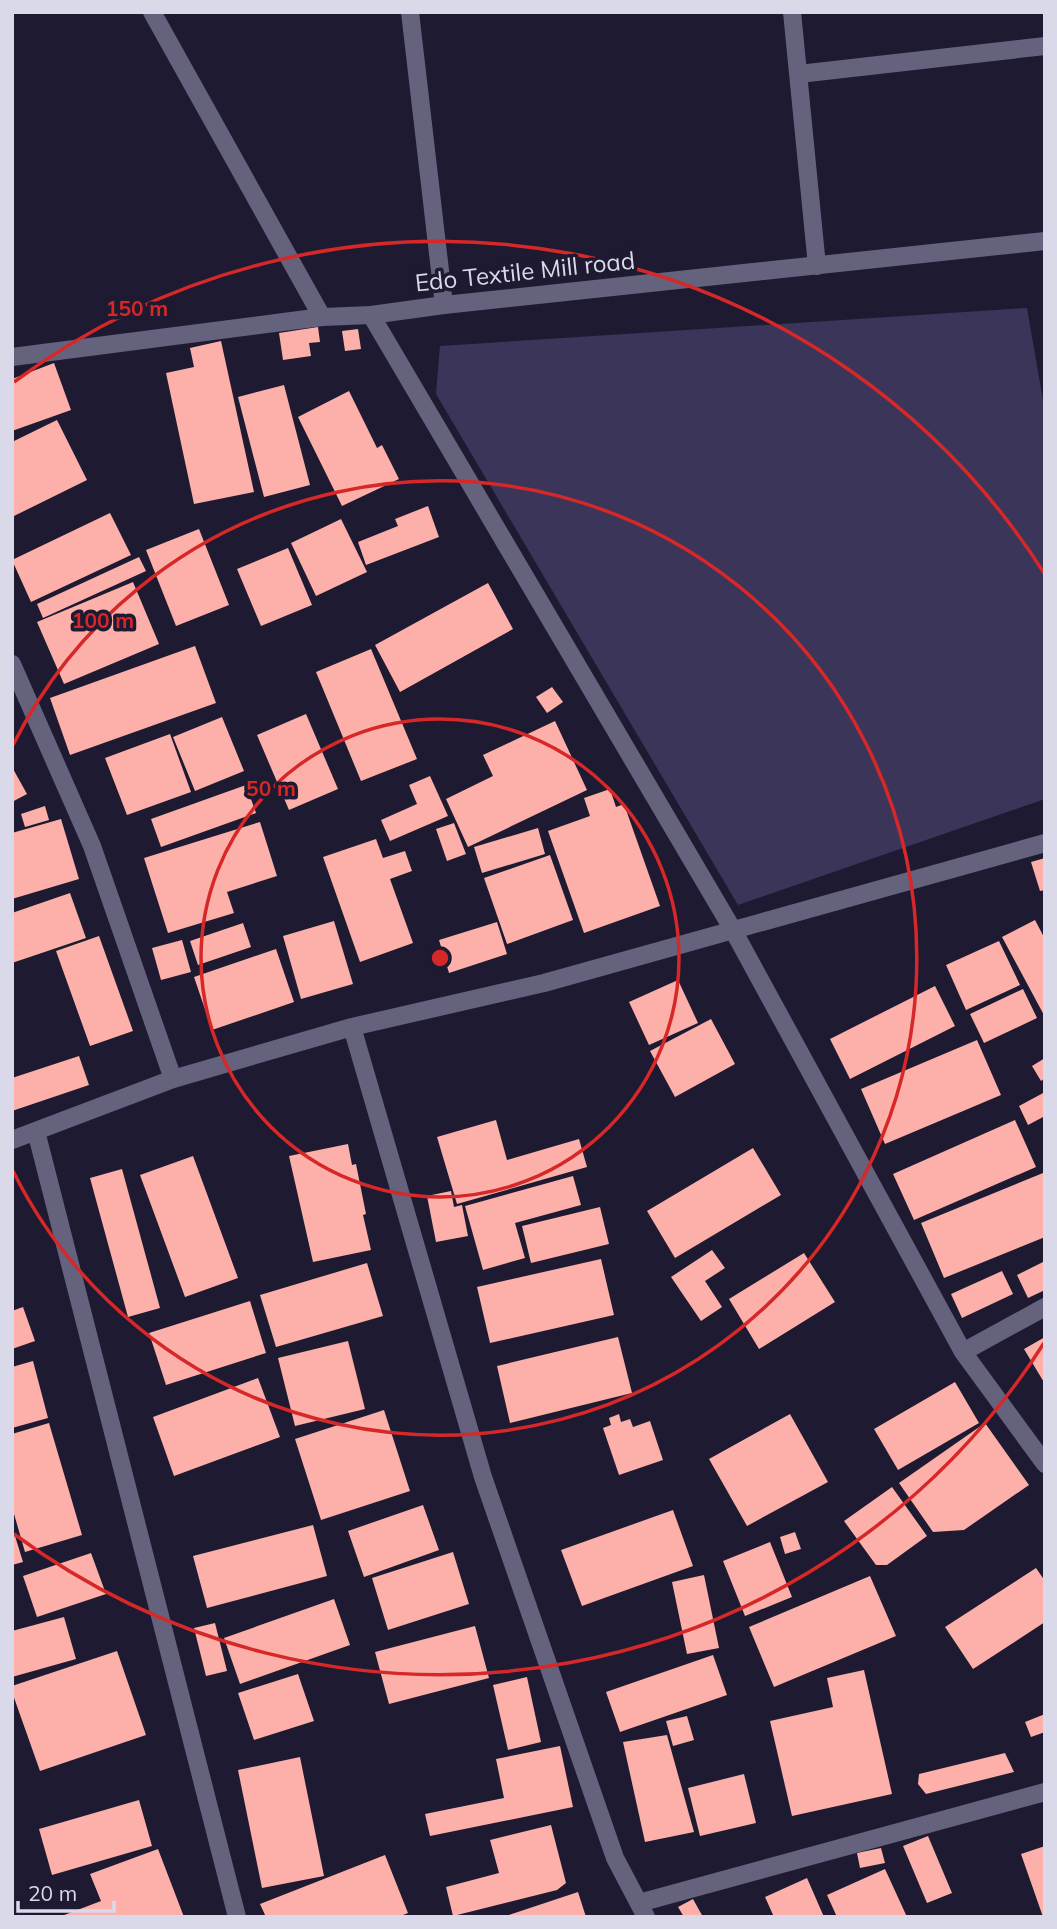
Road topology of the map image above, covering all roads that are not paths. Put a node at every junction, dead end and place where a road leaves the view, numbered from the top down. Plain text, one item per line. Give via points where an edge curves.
1 (152, 12) edge
2 (410, 12) edge
3 (792, 12) edge
4 (1045, 46) edge
5 (799, 74) junction
6 (1045, 241) edge
7 (817, 266) junction
8 (444, 304) junction
9 (371, 315) junction
10 (322, 317) junction
11 (12, 357) edge
12 (12, 664) edge
13 (1045, 843) edge
14 (733, 930) junction
15 (352, 1027) junction
16 (173, 1079) junction
17 (36, 1131) junction
18 (12, 1140) edge
19 (1045, 1307) edge
20 (963, 1352) junction
21 (1045, 1464) edge
22 (1045, 1792) edge
23 (643, 1910) edge
24 (237, 1917) edge

1 - 10 street
2 - 8 street
3 - 5 street
4 - 5 street
5 - 7 street
6 - 7 street, Edo Textile Mill road
7 - 8 street, Edo Textile Mill road
8 - 9 street, Edo Textile Mill road
9 - 10 street, Edo Textile Mill road
9 - 14 street
10 - 11 street, Edo Textile Mill road
12 - 16 street via 92,846
13 - 14 street
14 - 15 street via 544,983
14 - 20 street
15 - 16 street
15 - 23 street via 483,1477 615,1858
16 - 17 street
17 - 18 street
17 - 24 street
19 - 20 street
20 - 21 street
22 - 23 street

